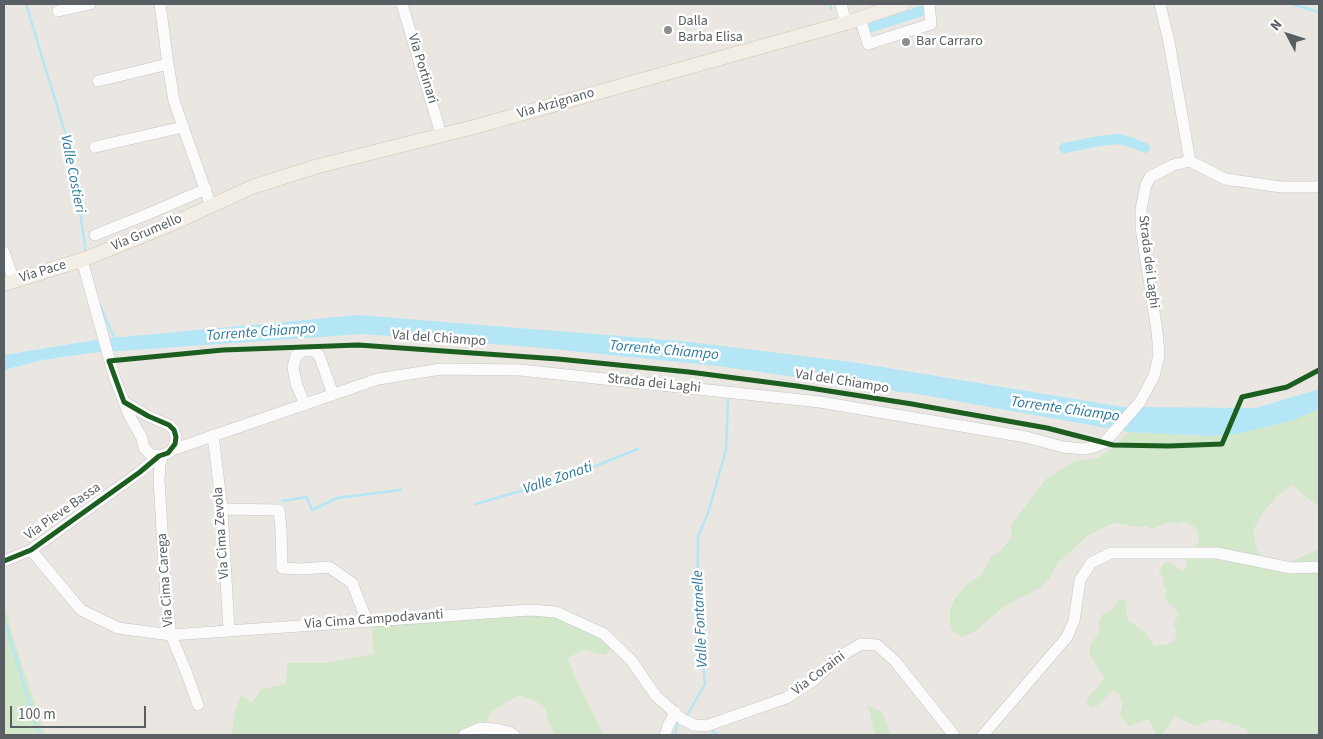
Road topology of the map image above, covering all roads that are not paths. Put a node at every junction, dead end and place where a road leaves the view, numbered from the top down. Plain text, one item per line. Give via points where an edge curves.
1 (90, 4) edge
2 (160, 4) edge
3 (402, 4) edge
4 (841, 4) edge
5 (903, 4) edge
6 (929, 4) edge
7 (1160, 4) edge
8 (58, 11) dead end
9 (860, 18) junction
10 (846, 23) junction
11 (168, 64) junction
12 (98, 81) dead end
13 (184, 128) junction
14 (441, 134) junction
15 (95, 147) dead end
16 (1190, 161) junction
17 (1319, 187) edge
18 (206, 189) junction
19 (211, 206) junction
20 (95, 235) dead end
21 (4, 252) edge
22 (82, 260) junction
23 (9, 282) edge
24 (332, 394) junction
25 (124, 402) junction
26 (304, 405) junction
27 (166, 424) junction
28 (214, 435) junction
29 (142, 438) junction
30 (198, 441) junction
31 (146, 450) junction
32 (165, 454) junction
33 (146, 468) junction
34 (132, 477) junction
35 (160, 480) junction
36 (222, 510) junction
37 (31, 550) junction
38 (4, 561) edge
39 (1319, 567) edge
40 (367, 621) junction
41 (228, 631) junction
42 (171, 635) junction
43 (198, 705) dead end
44 (675, 712) junction
45 (708, 731) edge
46 (464, 735) edge
47 (514, 735) edge
48 (665, 735) edge
49 (954, 735) edge
50 (983, 735) edge

1 - 8 street
2 - 11 street
3 - 14 street, Via Portinari
4 - 10 street
5 - 9 main road, Via Arzignano
6 - 9 street via 931,24 868,44
7 - 16 street
9 - 10 main road, Via Arzignano
10 - 14 main road, Via Arzignano
11 - 12 street
11 - 13 street via 174,101
13 - 15 street
13 - 18 street
14 - 19 main road, Via Arzignano via 306,170 252,187
16 - 17 street via 1225,179 1281,187
16 - 24 street, Strada dei Laghi via 1173,165 1150,177 1141,209 1159,355 1154,376 1140,402 1104,443 1094,447 1063,448 1026,437 829,404 520,370 441,368 378,379
18 - 19 street
18 - 20 street
19 - 22 main road, Via Grumello
21 - 23 street
22 - 23 main road, Via Pace
22 - 25 street
24 - 26 street, Strada dei Laghi
24 - 26 street via 319,355 304,350 296,356 293,367
25 - 27 street
25 - 29 street
26 - 28 street, Strada dei Laghi
27 - 29 street via 149,425
27 - 30 street
27 - 32 street via 174,430 176,437 175,444
28 - 30 street, Strada dei Laghi
28 - 36 street, Via Cima Zevola
29 - 31 street
30 - 32 street, Strada dei Laghi
31 - 32 street via 154,456
31 - 34 street, Via Pieve Bassa
32 - 33 street, Via Pieve Bassa
32 - 35 street, Via Cima Carega via 160,464
33 - 34 street, Via Pieve Bassa
33 - 35 street via 153,470
34 - 37 street, Via Pieve Bassa
35 - 42 street, Via Cima Carega
36 - 40 street via 279,510 282,568 329,567 352,583
36 - 41 street, Via Cima Zevola
37 - 38 street, Via Pieve Bassa
37 - 42 street, Via Cima Campodavanti via 81,610 118,628
39 - 50 street via 1291,568 1217,553 1111,553 1091,562 1080,580 1074,621 1067,637
40 - 41 street, Via Cima Campodavanti
40 - 44 street, Via Cima Campodavanti via 530,610 556,612 604,634 631,660 656,696
41 - 42 street, Via Cima Campodavanti
42 - 43 street, Via Cima Carega
44 - 45 street, Via Cima Campodavanti via 682,719
44 - 48 street
45 - 49 street, Via Coraini via 786,698 860,644 877,645 896,661
46 - 47 street via 480,728 496,728

